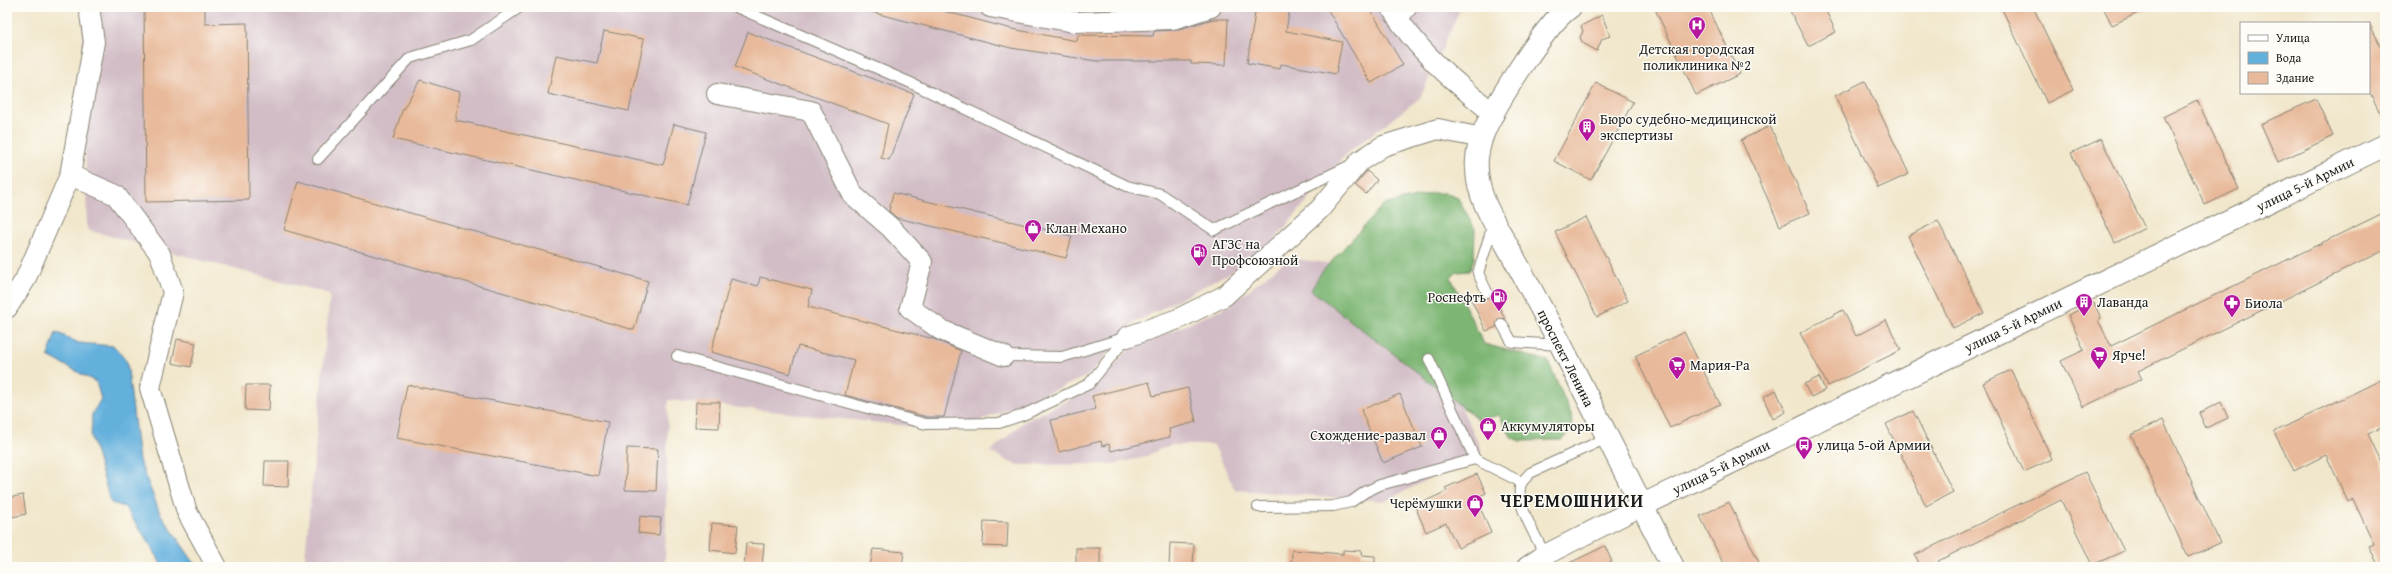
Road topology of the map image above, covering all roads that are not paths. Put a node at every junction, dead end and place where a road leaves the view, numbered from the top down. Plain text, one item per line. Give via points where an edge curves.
1 (89, 7) edge
2 (520, 7) edge
3 (736, 7) edge
4 (990, 7) edge
5 (1211, 7) edge
6 (1413, 7) edge
7 (1567, 8) edge
8 (1396, 15) edge
9 (717, 94) dead end
10 (1494, 114) junction
11 (1482, 138) junction
12 (2385, 145) edge
13 (318, 159) dead end
14 (1360, 161) junction
15 (70, 175) junction
16 (1494, 222) junction
17 (1487, 292) dead end
18 (7, 308) edge
19 (1502, 324) dead end
20 (1127, 337) junction
21 (1561, 345) junction
22 (677, 356) dead end
23 (1004, 356) joint
24 (1429, 359) dead end
25 (1607, 438) junction
26 (1475, 459) junction
27 (1521, 482) junction
28 (1641, 506) junction
29 (1258, 507) dead end
30 (1545, 555) junction
31 (217, 567) edge
32 (1526, 567) edge
33 (1673, 567) edge

1 - 15 street via 94,42
2 - 13 lane via 471,40 410,58
3 - 14 lane via 911,83 1127,186 1160,194 1214,230
4 - 5 street via 1074,22 1172,19
6 - 8 lane
7 - 10 main road, проспект Ленина via 1524,62
8 - 10 street via 1448,77
9 - 23 street via 811,111 853,195 891,228 922,262 910,308 941,330
10 - 11 main road, проспект Ленина
11 - 14 street via 1438,129 1383,146
11 - 16 main road, проспект Ленина via 1477,169 1482,197
12 - 28 main road, улица 5-й Армии
14 - 20 street via 1320,208 1224,296 1178,319
15 - 18 street via 25,280
15 - 31 street via 116,196 160,254 173,292 150,388 187,512
16 - 17 lane via 1478,273
16 - 21 main road, проспект Ленина
19 - 21 lane via 1512,342
20 - 22 lane via 1089,384 1023,415 999,423 926,424
20 - 23 lane via 1062,357
21 - 25 main road, проспект Ленина
24 - 26 lane
25 - 27 lane via 1530,473
25 - 28 main road, проспект Ленина
26 - 27 lane
26 - 29 lane via 1380,485 1351,502 1333,506
27 - 30 lane via 1519,494 1522,506
28 - 30 street
28 - 33 main road, проспект Ленина
30 - 32 street

